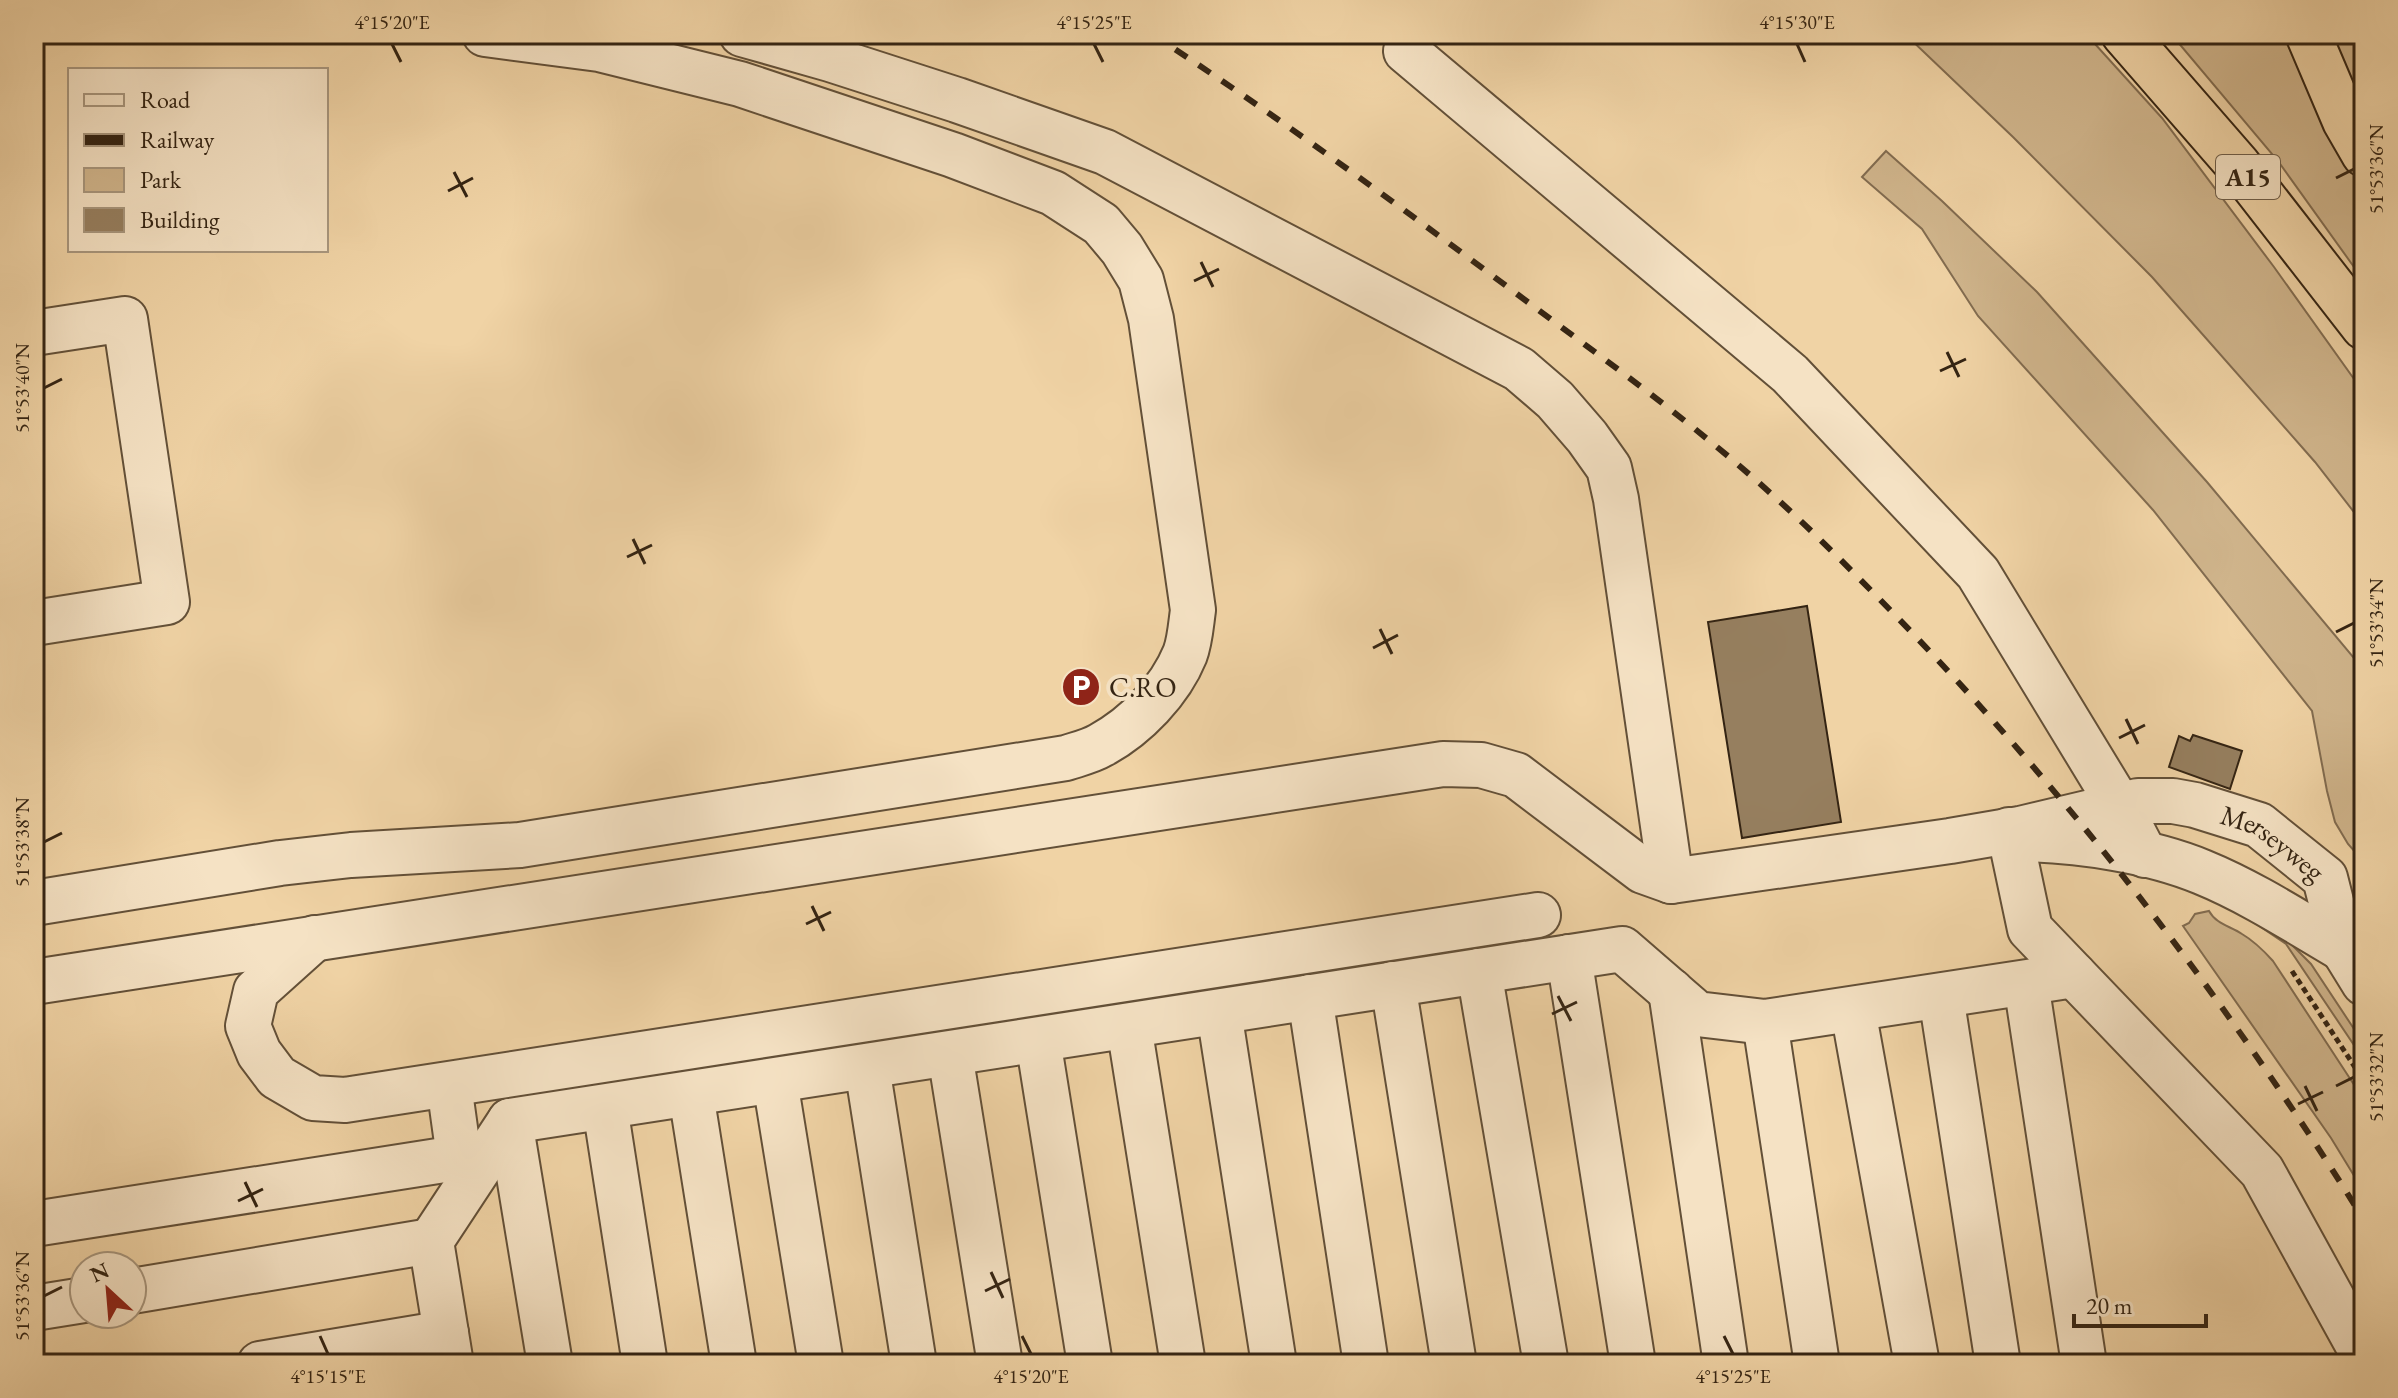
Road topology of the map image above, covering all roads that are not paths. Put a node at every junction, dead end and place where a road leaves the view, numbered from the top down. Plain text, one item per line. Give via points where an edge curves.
1 (485, 34) edge
2 (742, 34) edge
3 (2124, 34) edge
4 (2308, 34) edge
5 (1406, 51) dead end
6 (2364, 154) edge
7 (2364, 327) edge
8 (34, 333) edge
9 (34, 623) edge
10 (2119, 805) junction
11 (2010, 834) junction
12 (2145, 855) junction
13 (1671, 881) junction
14 (34, 903) edge
15 (1538, 915) dead end
16 (315, 938) junction
17 (1569, 957) junction
18 (2354, 966) edge
19 (1479, 971) junction
20 (2074, 975) junction
21 (34, 982) edge
22 (2026, 983) junction
23 (1393, 984) junction
24 (1671, 991) junction
25 (1941, 996) junction
26 (1310, 997) junction
27 (1853, 1010) junction
28 (1219, 1012) junction
29 (1765, 1022) junction
30 (1129, 1026) junction
31 (1038, 1040) junction
32 (950, 1054) junction
33 (867, 1067) junction
34 (775, 1081) junction
35 (449, 1085) junction
36 (691, 1094) junction
37 (605, 1107) junction
38 (486, 1144) junction
39 (34, 1224) edge
40 (431, 1241) junction
41 (148, 1288) edge
42 (68, 1303) edge
43 (34, 1308) edge
44 (449, 1348) edge
45 (2364, 1356) edge
46 (260, 1364) edge
47 (550, 1364) edge
48 (645, 1364) edge
49 (734, 1364) edge
50 (821, 1364) edge
51 (914, 1364) edge
52 (1000, 1364) edge
53 (1090, 1364) edge
54 (1183, 1364) edge
55 (1274, 1364) edge
56 (1366, 1364) edge
57 (1454, 1364) edge
58 (1546, 1364) edge
59 (1633, 1364) edge
60 (1726, 1364) edge
61 (1817, 1364) edge
62 (1917, 1364) edge
63 (1998, 1364) edge
64 (2084, 1364) edge

1 - 14 street via 599,49 740,84 1053,193 1101,224 1141,280 1151,319 1193,610 1187,651 1177,672 1123,730 1100,746 1066,758 520,845 280,863
2 - 13 street via 943,95 1105,152 1519,369 1555,400 1609,468
3 - 7 highway, A15 via 2238,165
4 - 6 highway
5 - 10 street via 1790,374 1978,573
8 - 9 street via 125,319 167,602
10 - 11 street, Merseyweg
10 - 12 street
10 - 18 street, Merseyweg via 2173,801 2259,825 2325,878
11 - 12 street, Merseyweg
11 - 13 street
11 - 20 street via 2030,929
12 - 18 street, Merseyweg via 2231,885
13 - 16 street via 1643,871 1516,775 1481,765 1443,764
15 - 35 street
16 - 21 street
16 - 35 street via 256,991 248,1026 277,1077 313,1098 345,1100
17 - 19 street
17 - 24 street via 1622,949
17 - 59 street
19 - 23 street
19 - 58 street
20 - 22 street
20 - 45 street via 2262,1171
22 - 25 street
22 - 64 street
23 - 26 street
23 - 57 street
24 - 29 street via 1697,1014
24 - 60 street
25 - 27 street
25 - 63 street
26 - 28 street
26 - 56 street
27 - 29 street
27 - 62 street
28 - 30 street
28 - 55 street
29 - 61 street
30 - 31 street
30 - 54 street
31 - 32 street
31 - 53 street
32 - 33 street
32 - 52 street
33 - 34 street
33 - 51 street
34 - 36 street
34 - 50 street
35 - 38 street
36 - 37 street
36 - 49 street
37 - 38 street
37 - 48 street
38 - 39 street
38 - 40 street
38 - 47 street
40 - 41 street
40 - 44 street
42 - 43 street
44 - 46 street

